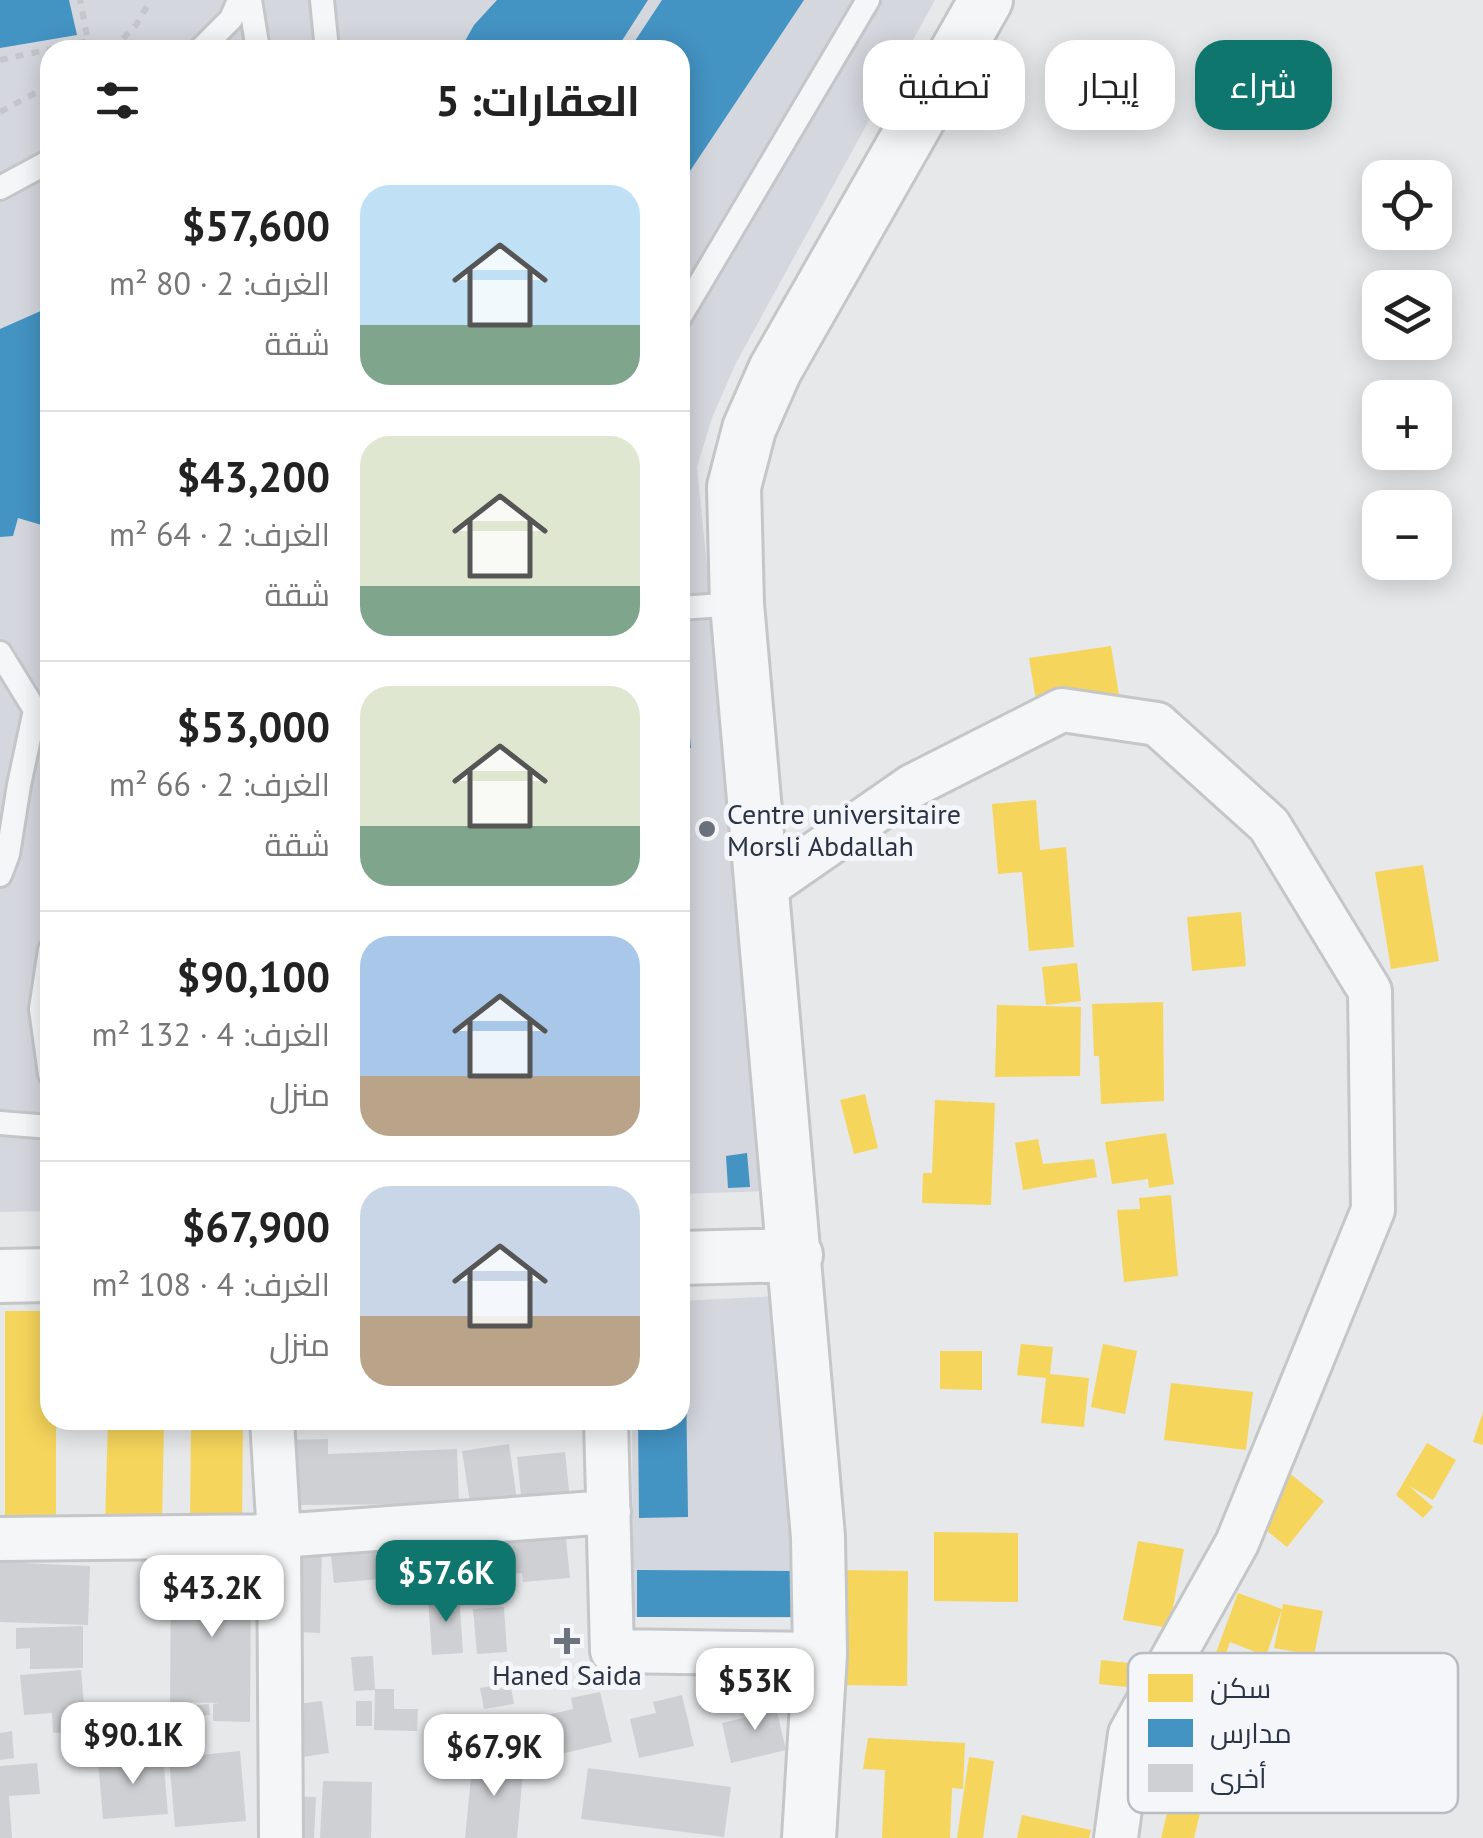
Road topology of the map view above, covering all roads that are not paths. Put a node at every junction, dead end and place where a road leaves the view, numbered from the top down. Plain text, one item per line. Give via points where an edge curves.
1 (239, 0) edge
2 (250, 0) edge
3 (322, 0) edge
4 (868, 0) edge
5 (986, 0) edge
6 (210, 40) edge
7 (256, 40) edge
8 (326, 40) edge
9 (40, 166) edge
10 (0, 188) edge
11 (690, 300) edge
12 (737, 604) junction
13 (690, 607) edge
14 (0, 653) edge
15 (0, 875) edge
16 (764, 889) junction
17 (0, 1123) edge
18 (40, 1125) edge
19 (796, 1255) junction
20 (690, 1258) edge
21 (40, 1275) edge
22 (0, 1276) edge
23 (273, 1430) edge
24 (606, 1430) edge
25 (609, 1512) junction
26 (279, 1536) junction
27 (0, 1539) edge
28 (1175, 1653) edge
29 (820, 1654) junction
30 (1128, 1749) edge
31 (281, 1838) edge
32 (809, 1838) edge
33 (1116, 1838) edge

1 - 6 lane via 232,19
2 - 7 lane
3 - 8 lane
4 - 11 lane
5 - 12 street via 775,370 749,429 734,487
9 - 10 lane
12 - 13 lane
12 - 16 street
14 - 15 lane via 35,710
16 - 19 street
16 - 28 street via 912,786 1062,710 1157,724 1269,825 1370,991 1373,1210 1236,1543
17 - 18 lane
19 - 20 street
19 - 29 street
21 - 22 street
23 - 26 street
24 - 25 street
25 - 26 street
25 - 29 street via 612,1650
26 - 27 street
26 - 31 street
29 - 32 street
30 - 33 street

